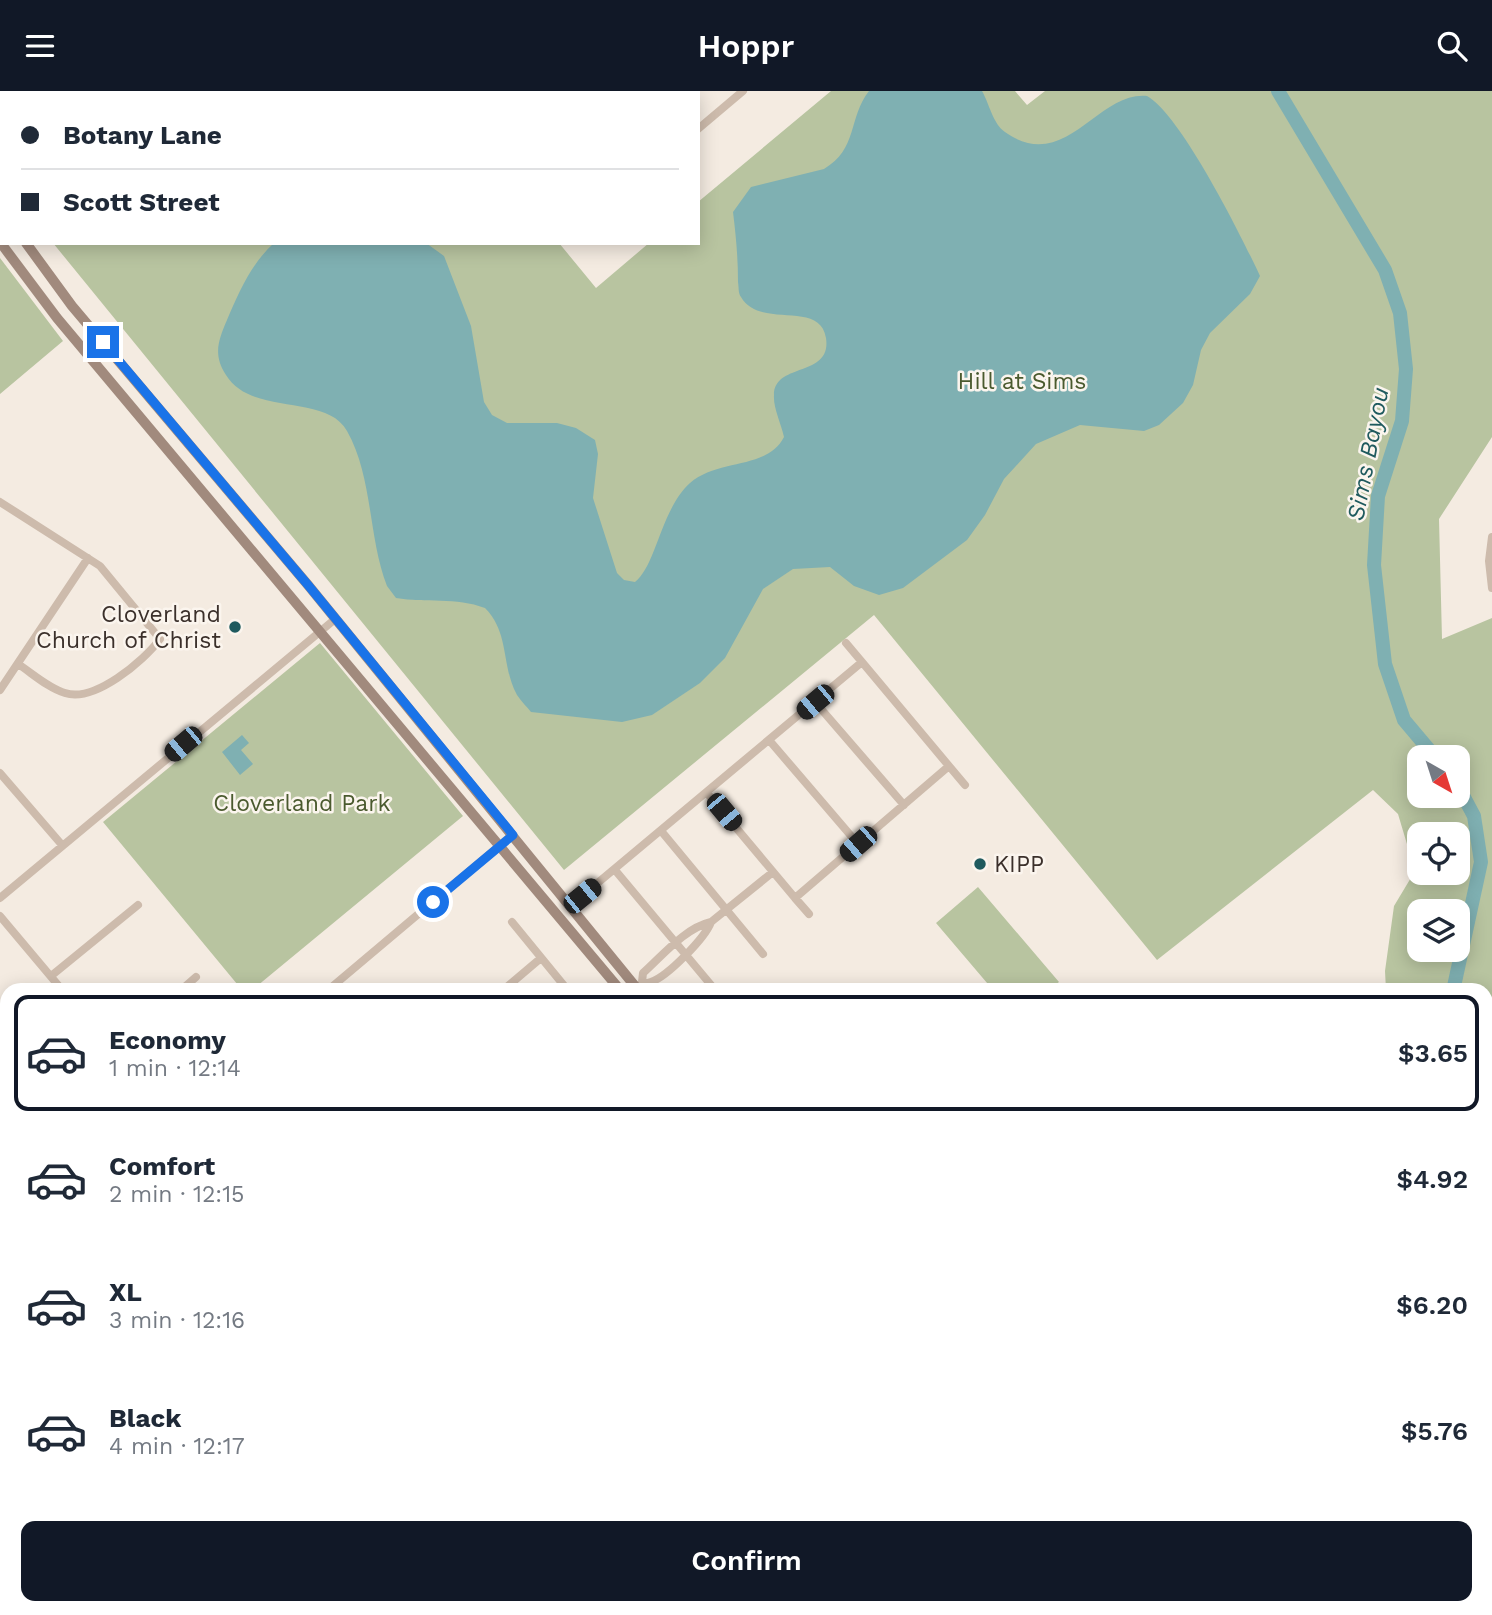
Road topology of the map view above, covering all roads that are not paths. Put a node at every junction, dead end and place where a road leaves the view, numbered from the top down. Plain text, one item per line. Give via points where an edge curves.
1 (743, 91) edge
2 (700, 126) edge
3 (2, 245) edge
4 (28, 245) edge
5 (107, 347) junction
6 (92, 359) junction
7 (0, 502) edge
8 (1492, 537) edge
9 (88, 558) junction
10 (1492, 588) edge
11 (334, 620) junction
12 (321, 630) junction
13 (846, 643) dead end
14 (862, 662) junction
15 (18, 664) junction
16 (0, 691) edge
17 (815, 702) junction
18 (424, 728) junction
19 (411, 739) junction
20 (769, 740) junction
21 (949, 766) junction
22 (0, 773) edge
23 (965, 785) dead end
24 (707, 793) junction
25 (904, 805) junction
26 (662, 832) junction
27 (513, 835) junction
28 (858, 844) junction
29 (62, 845) junction
30 (500, 846) junction
31 (615, 870) junction
32 (773, 872) junction
33 (0, 898) edge
34 (795, 898) junction
35 (138, 905) dead end
36 (570, 906) junction
37 (726, 910) junction
38 (809, 914) dead end
39 (0, 916) edge
40 (512, 922) dead end
41 (711, 922) junction
42 (676, 943) junction
43 (686, 954) junction
44 (763, 954) dead end
45 (660, 957) junction
46 (541, 958) junction
47 (669, 968) junction
48 (51, 976) junction
49 (196, 977) dead end
50 (57, 983) edge
51 (189, 983) edge
52 (337, 983) edge
53 (511, 983) edge
54 (562, 983) edge
55 (614, 983) edge
56 (634, 983) edge
57 (639, 983) edge
58 (649, 983) edge
59 (710, 983) edge

1 - 2 street
3 - 6 main road
4 - 5 main road
5 - 6 main road
5 - 11 main road
6 - 12 main road
7 - 9 street
8 - 10 street
9 - 15 street
9 - 15 street via 100,566 160,639 107,686 90,693 66,694
11 - 12 street
11 - 18 main road
12 - 19 main road
12 - 29 street
13 - 14 street
14 - 17 street
14 - 21 street
15 - 16 street
17 - 20 street
17 - 25 street
18 - 19 main road
18 - 27 main road
19 - 30 main road
20 - 24 street
20 - 28 street
21 - 23 street
21 - 25 street
22 - 29 street
24 - 26 street
24 - 32 street
25 - 28 street
26 - 31 street
26 - 37 street
27 - 30 street
27 - 36 main road
28 - 34 street
29 - 33 street
30 - 52 street
30 - 55 main road
31 - 36 street
31 - 42 street
32 - 34 street
32 - 37 street
34 - 38 street
35 - 48 street
36 - 56 main road
37 - 41 street
37 - 44 street
39 - 48 street
40 - 46 street
41 - 42 street via 699,925
41 - 43 street
42 - 43 street
42 - 45 street
43 - 47 street
43 - 59 street
45 - 47 street
45 - 57 street via 643,972
46 - 53 street
46 - 54 street
47 - 58 street
48 - 50 street
49 - 51 street

